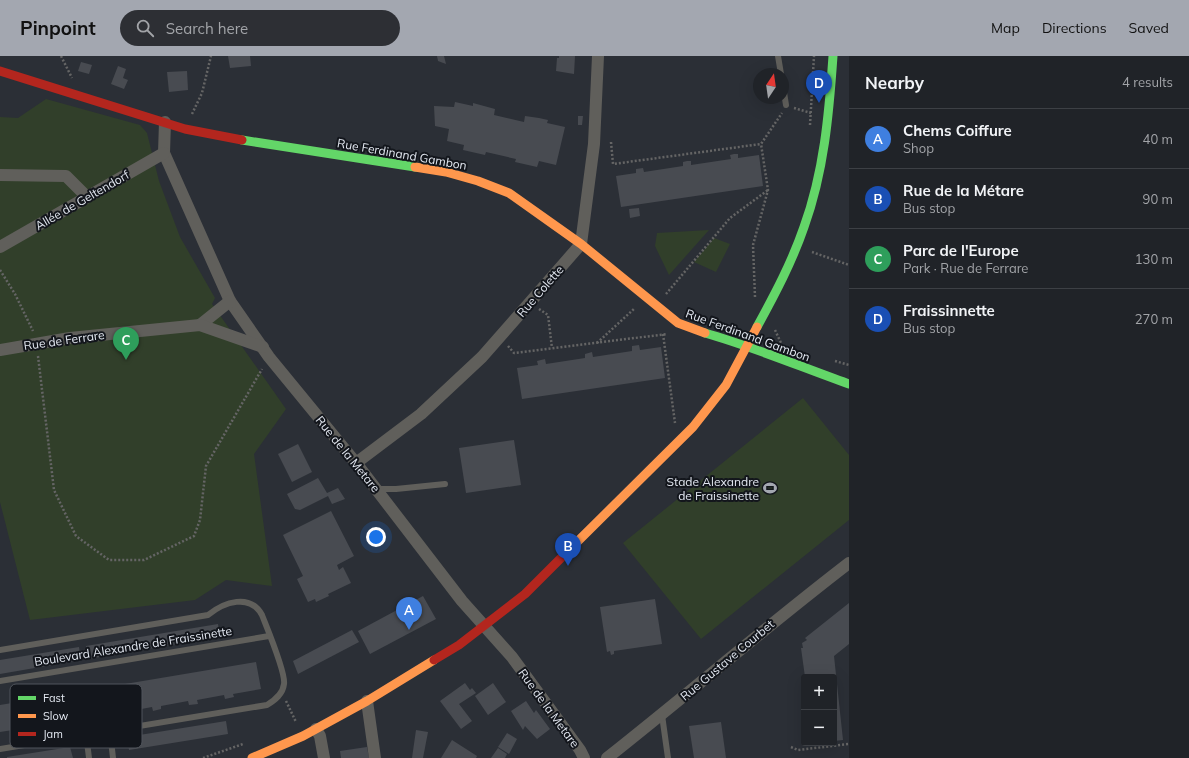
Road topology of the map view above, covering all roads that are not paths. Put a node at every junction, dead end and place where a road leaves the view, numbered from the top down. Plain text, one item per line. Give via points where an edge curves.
1 (598, 56) edge
2 (778, 56) edge
3 (833, 56) edge
4 (780, 68) edge
5 (0, 71) edge
6 (165, 122) junction
7 (164, 153) junction
8 (0, 175) edge
9 (87, 196) junction
10 (581, 244) junction
11 (0, 247) edge
12 (230, 301) junction
13 (200, 326) junction
14 (747, 345) junction
15 (0, 350) edge
16 (266, 352) junction
17 (849, 384) edge
18 (356, 463) junction
19 (445, 484) dead end
20 (376, 489) junction
21 (849, 562) edge
22 (483, 626) junction
23 (269, 636) junction
24 (0, 650) edge
25 (0, 681) edge
26 (367, 701) junction
27 (662, 715) junction
28 (142, 726) edge
29 (316, 729) junction
30 (10, 747) edge
31 (88, 748) edge
32 (112, 748) edge
33 (0, 749) edge
34 (374, 754) edge
35 (89, 758) edge
36 (113, 758) edge
37 (252, 758) edge
38 (324, 758) edge
39 (385, 758) edge
40 (584, 758) edge
41 (607, 758) edge
42 (668, 758) edge

1 - 10 street via 594,144
2 - 4 lane
3 - 14 street via 824,150 805,226 783,280
5 - 6 street, Rue Ferdinand Gambon
6 - 7 street, Rue de la Metare
6 - 10 street, Rue Ferdinand Gambon via 210,135 446,172 478,181 509,193
7 - 9 street, Allée de Geltendorf
7 - 12 street, Rue de la Metare
8 - 9 street via 66,176
9 - 11 street, Allée de Geltendorf
10 - 14 street, Rue Ferdinand Gambon via 678,323
10 - 18 street, Rue Colette via 500,337 421,414
12 - 13 street
12 - 16 street, Rue de la Metare
13 - 15 street, Rue de Ferrare via 70,338
13 - 16 street, Rue de Ferrare
14 - 17 street, Rue Ferdinand Gambon via 775,358
14 - 22 street via 726,385 693,427 525,594
16 - 18 street, Rue de la Metare
18 - 20 street, Rue de la Metare
19 - 20 lane via 396,490
20 - 22 street, Rue de la Metare
21 - 27 street, Rue Gustave Courbet via 764,628
22 - 26 street via 459,645
22 - 40 street, Rue de la Metare via 512,657
23 - 24 lane, Boulevard Alexandre de Fraissinette via 258,608 253,604 237,601 222,605 208,615
23 - 25 lane, Boulevard Alexandre de Fraissinette
23 - 28 lane, Boulevard Alexandre de Fraissinette via 284,680 282,691 274,701 267,705
26 - 29 street
26 - 34 street
27 - 41 street, Rue Gustave Courbet
27 - 42 lane
29 - 37 street
29 - 38 street
30 - 33 lane
31 - 35 lane
32 - 36 lane
34 - 39 street

